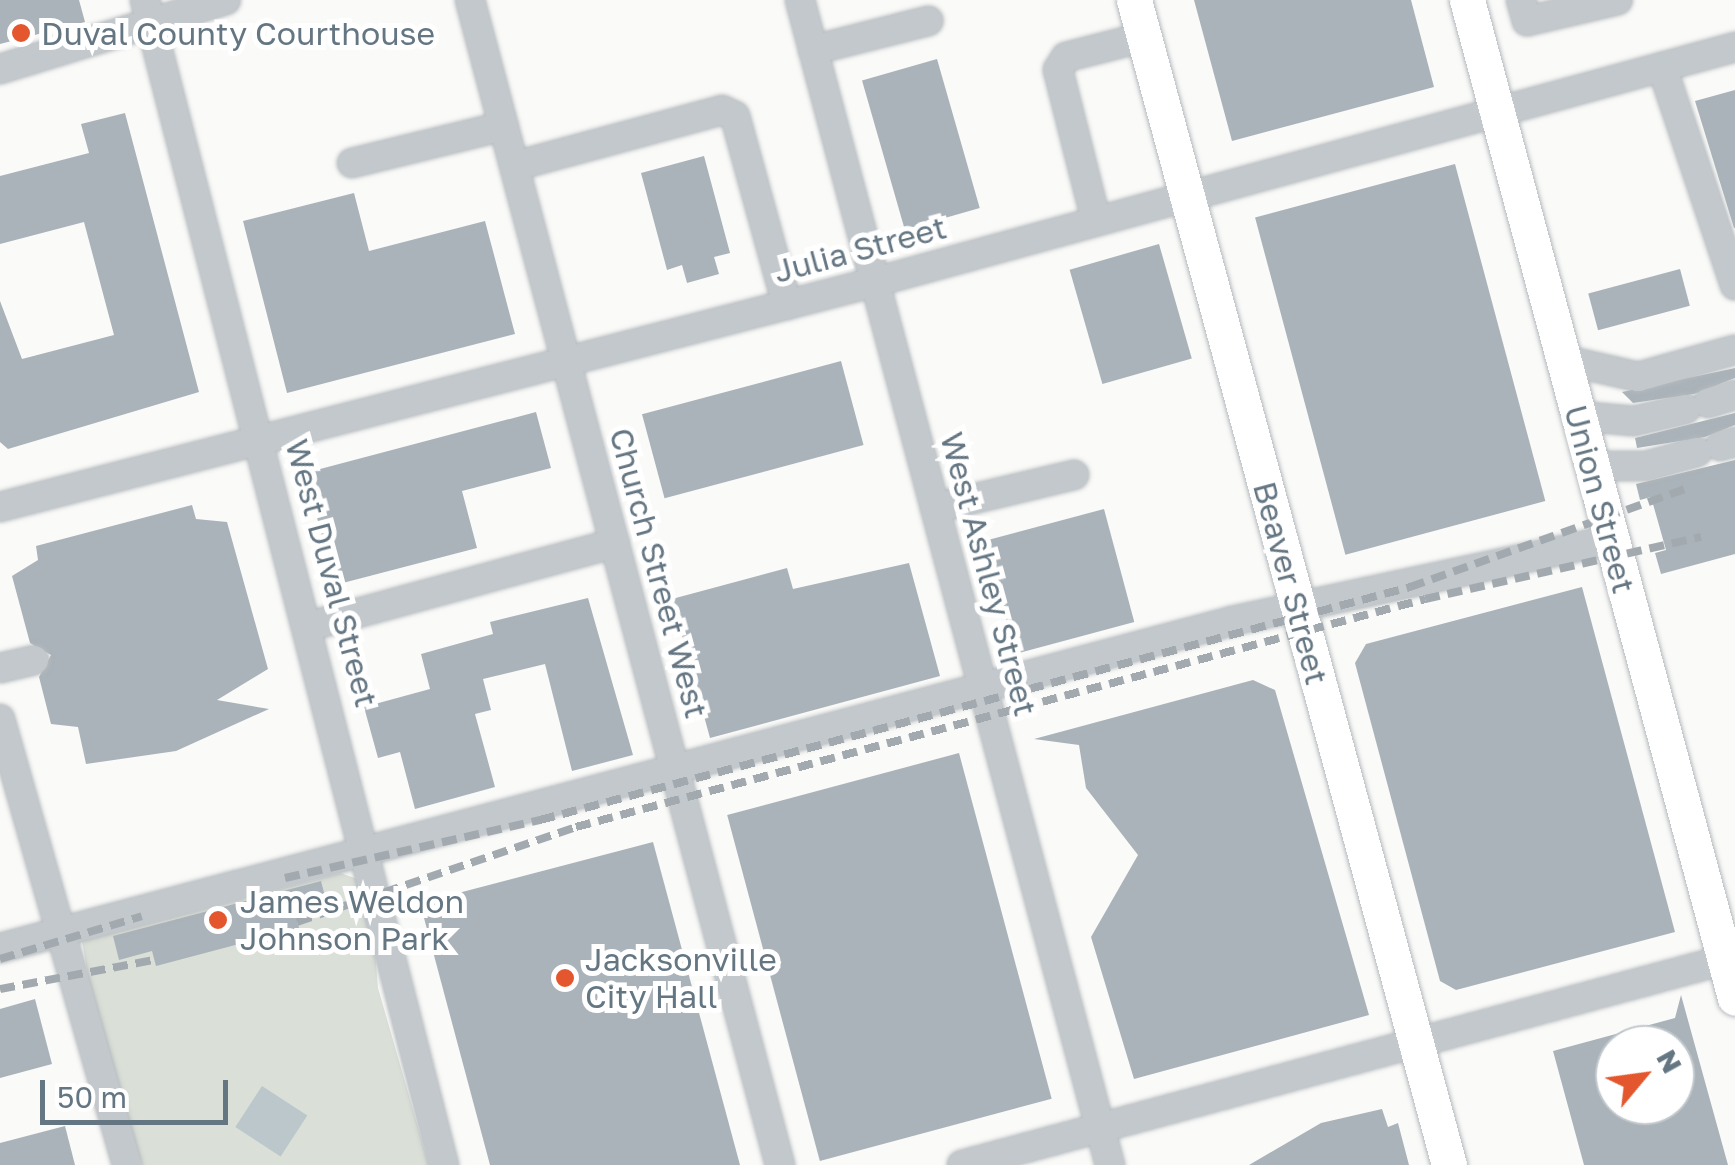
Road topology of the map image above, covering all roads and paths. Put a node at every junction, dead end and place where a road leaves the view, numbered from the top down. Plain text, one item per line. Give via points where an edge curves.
1 (226, 0) edge
2 (470, 0) edge
3 (800, 0) edge
4 (1134, 0) edge
5 (1466, 0) edge
6 (1521, 0) edge
7 (1618, 0) edge
8 (148, 12) edge
9 (928, 21) dead end
10 (1144, 37) junction
11 (1735, 47) edge
12 (813, 50) junction
13 (1662, 67) junction
14 (0, 69) edge
15 (1497, 112) junction
16 (504, 126) junction
17 (352, 163) dead end
18 (514, 166) junction
19 (1187, 194) junction
20 (1096, 220) junction
21 (875, 282) junction
22 (1735, 285) edge
23 (787, 305) junction
24 (1735, 350) edge
25 (1564, 360) junction
26 (566, 363) junction
27 (1710, 403) edge
28 (1578, 416) junction
29 (262, 441) junction
30 (1717, 447) edge
31 (1591, 466) junction
32 (1074, 475) dead end
33 (0, 508) edge
34 (935, 508) junction
35 (1611, 540) junction
36 (615, 543) junction
37 (1298, 605) junction
38 (310, 626) junction
39 (34, 660) dead end
40 (0, 668) edge
41 (983, 689) junction
42 (0, 719) edge
43 (675, 770) junction
44 (368, 850) junction
45 (56, 933) junction
46 (0, 948) edge
47 (1730, 958) edge
48 (1735, 998) edge
49 (1416, 1045) junction
50 (1100, 1128) junction
51 (127, 1165) edge
52 (444, 1165) edge
53 (780, 1165) edge
54 (962, 1165) edge
55 (1110, 1165) edge
56 (1449, 1165) edge

1 - 8 street
2 - 16 street, Church Street West
3 - 12 street, West Ashley Street
4 - 10 main road, Beaver Street
5 - 15 main road, Union Street
6 - 7 street via 1527,21
8 - 14 street
8 - 29 street, West Duval Street
9 - 12 street
10 - 19 main road, Beaver Street
10 - 20 street via 1066,58 1058,70
11 - 13 street, Julia Street
12 - 21 street, West Ashley Street
13 - 15 street, Julia Street
13 - 22 street
15 - 19 street, Julia Street
15 - 25 main road, Union Street
16 - 17 street
16 - 18 street, Church Street West
18 - 23 street via 722,110 735,116
18 - 26 street, Church Street West
19 - 20 street, Julia Street
19 - 37 main road, Beaver Street
20 - 21 street, Julia Street
21 - 23 street, Julia Street
21 - 34 street, West Ashley Street
23 - 26 street, Julia Street
24 - 25 street via 1638,377
25 - 28 main road, Union Street
26 - 29 street, Julia Street
26 - 36 street, Church Street West
27 - 28 street via 1634,421
28 - 31 main road, Union Street
29 - 33 street, Julia Street
29 - 38 street, West Duval Street
30 - 31 street via 1646,466
31 - 35 main road, Union Street
32 - 34 street
34 - 41 street, West Ashley Street
35 - 37 street
35 - 47 main road, Union Street
36 - 38 street
36 - 43 street, Church Street West
37 - 41 street
37 - 49 main road, Beaver Street
38 - 44 street, West Duval Street
39 - 40 street
41 - 43 street
41 - 50 street, West Ashley Street
42 - 45 street
43 - 44 street
43 - 53 street, Church Street West
44 - 45 street
44 - 52 street, West Duval Street
45 - 46 street
45 - 51 street
47 - 48 main road, Union Street
47 - 49 street
49 - 50 street
49 - 56 main road, Beaver Street
50 - 54 street
50 - 55 street, West Ashley Street

